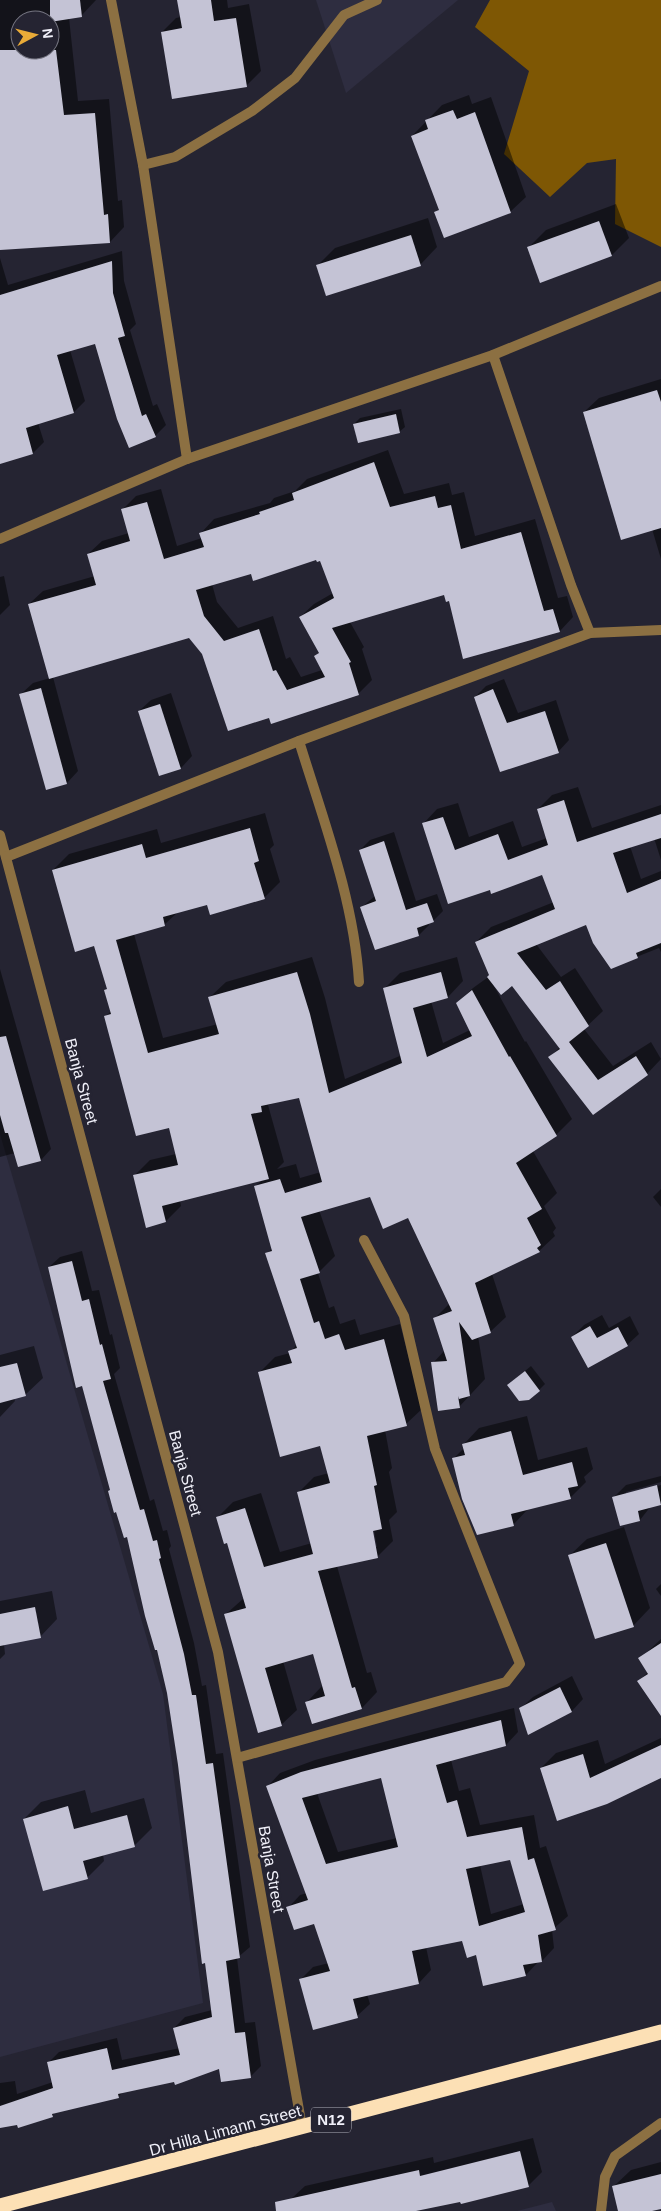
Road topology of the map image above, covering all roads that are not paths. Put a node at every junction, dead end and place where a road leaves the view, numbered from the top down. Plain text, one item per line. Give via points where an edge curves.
1 (111, 0) edge
2 (377, 0) edge
3 (143, 165) junction
4 (661, 286) edge
5 (493, 355) junction
6 (187, 459) junction
7 (0, 539) edge
8 (661, 630) edge
9 (590, 633) junction
10 (299, 741) junction
11 (0, 834) edge
12 (6, 857) junction
13 (358, 982) dead end
14 (364, 1240) dead end
15 (237, 1758) junction
16 (661, 2032) edge
17 (661, 2123) edge
18 (302, 2128) junction
19 (0, 2206) edge
20 (601, 2211) edge

1 - 3 street
2 - 3 street via 344,15 295,78 252,112 175,157
3 - 6 street
4 - 5 street
5 - 6 street
5 - 9 street via 570,585
6 - 7 street
8 - 9 street
9 - 10 street
10 - 12 street
10 - 13 street via 349,912
11 - 12 street, Banja Street
12 - 15 street, Banja Street via 218,1652
14 - 15 street via 404,1316 435,1449 520,1664 506,1682
15 - 18 street, Banja Street
16 - 18 highway, Dr Hilla Limann Street / N12
17 - 20 street via 615,2156 605,2177
18 - 19 highway, Dr Hilla Limann Street / N12

